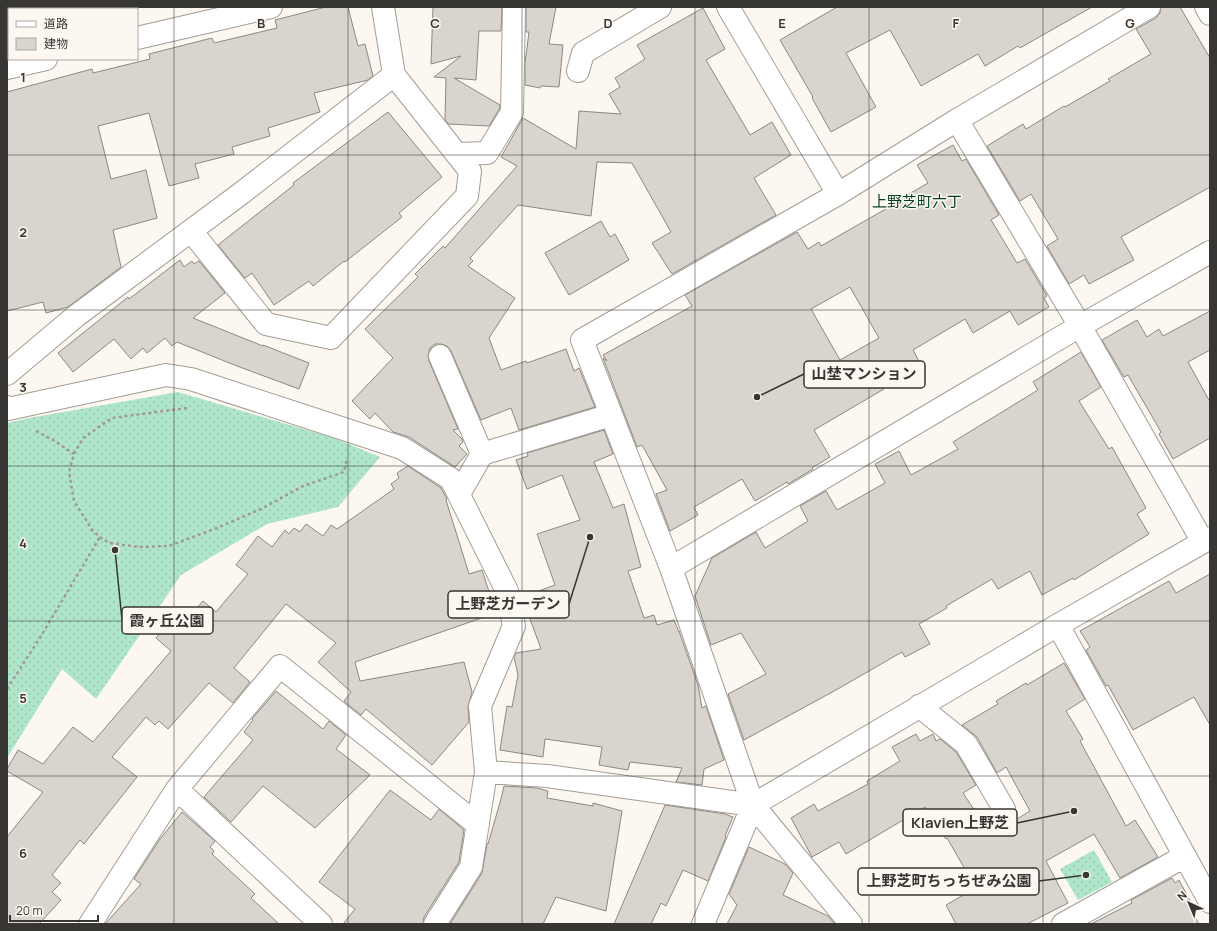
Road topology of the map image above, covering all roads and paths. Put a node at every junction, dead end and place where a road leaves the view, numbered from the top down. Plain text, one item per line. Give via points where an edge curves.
1 (271, 7) edge
2 (383, 7) edge
3 (514, 7) edge
4 (660, 7) edge
5 (728, 7) edge
6 (1150, 7) edge
7 (1206, 7) edge
8 (1210, 14) edge
9 (138, 38) edge
10 (42, 60) edge
11 (7, 68) edge
12 (578, 71) dead end
13 (394, 75) junction
14 (957, 120) junction
15 (457, 154) junction
16 (838, 194) junction
17 (191, 231) junction
18 (1210, 252) edge
19 (1080, 326) junction
20 (440, 356) dead end
21 (7, 374) edge
22 (7, 408) edge
23 (192, 409) dead end
24 (611, 414) junction
25 (31, 430) dead end
26 (373, 440) junction
27 (74, 454) junction
28 (482, 454) junction
29 (458, 494) junction
30 (100, 538) junction
31 (1207, 540) edge
32 (671, 568) junction
33 (1058, 625) junction
34 (7, 689) edge
35 (919, 706) junction
36 (486, 772) junction
37 (177, 789) junction
38 (753, 805) junction
39 (1004, 809) dead end
40 (478, 824) junction
41 (1185, 856) junction
42 (1210, 902) edge
43 (90, 924) edge
44 (321, 924) edge
45 (435, 924) edge
46 (703, 924) edge
47 (851, 924) edge
48 (1063, 924) edge

1 - 9 street
2 - 13 street
3 - 15 street via 512,112 487,153
4 - 12 street via 583,53
5 - 16 street
6 - 14 street
7 - 8 street
10 - 11 street
13 - 15 street
13 - 17 street
14 - 16 street
14 - 19 street
15 - 17 street via 470,171 467,196 331,338 266,324
16 - 24 street via 582,340
17 - 21 street via 76,316
18 - 19 street
19 - 31 street
19 - 32 street
20 - 28 street
22 - 26 street via 166,375 191,379
23 - 27 path via 185,407 112,418 83,438
24 - 28 street
24 - 32 street
25 - 27 path via 38,431
26 - 29 street via 402,448 451,479
26 - 30 path via 348,454 344,472 303,486 261,509 169,546 138,547 109,543
27 - 30 path via 69,472 74,501 92,531
28 - 29 street
29 - 36 street via 507,591 514,626 480,706
30 - 34 path
31 - 33 street
32 - 38 street
33 - 35 street
33 - 41 street
35 - 38 street
35 - 39 street via 966,744
36 - 38 street via 547,776
36 - 40 street
37 - 40 street via 280,666
37 - 43 street
37 - 44 street
38 - 46 street
38 - 47 street
40 - 45 street via 471,867
41 - 42 street
41 - 48 street

